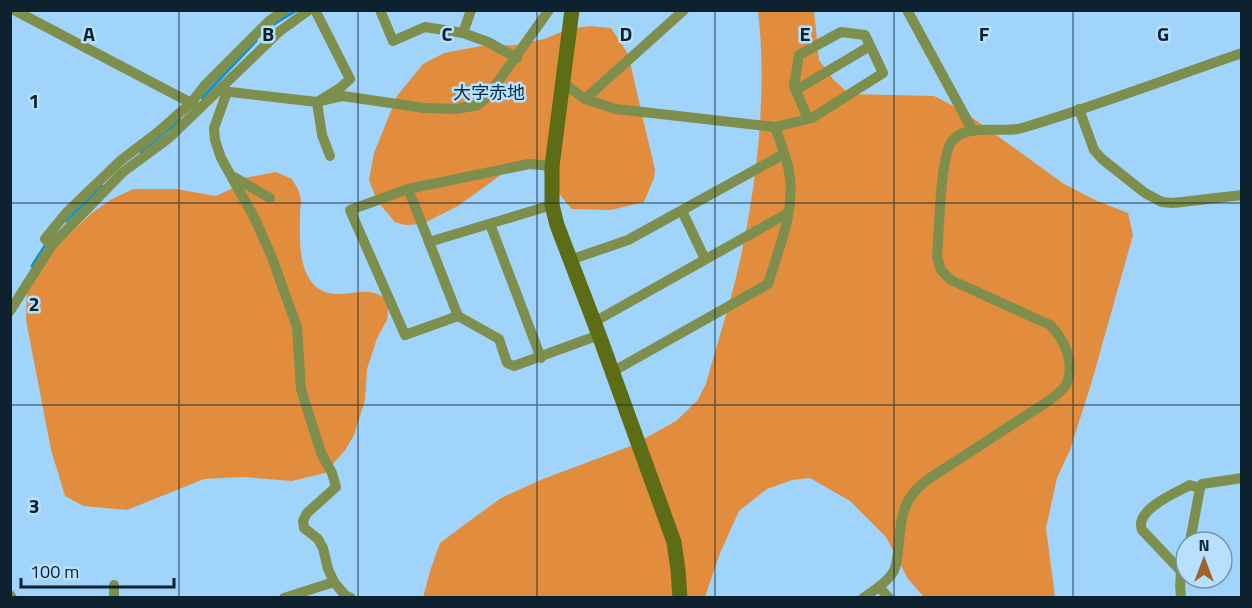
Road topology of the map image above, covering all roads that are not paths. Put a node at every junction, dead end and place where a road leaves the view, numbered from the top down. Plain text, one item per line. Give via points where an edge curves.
1 (14, 10) edge
2 (285, 10) edge
3 (309, 10) edge
4 (315, 10) edge
5 (380, 10) edge
6 (471, 10) edge
7 (549, 10) edge
8 (572, 10) edge
9 (684, 10) edge
10 (907, 10) edge
11 (463, 33) junction
12 (870, 46) junction
13 (1242, 53) edge
14 (517, 58) junction
15 (562, 82) junction
16 (796, 90) junction
17 (223, 91) junction
18 (585, 99) junction
19 (317, 102) junction
20 (195, 105) junction
21 (1079, 109) junction
22 (808, 118) junction
23 (775, 127) junction
24 (973, 131) junction
25 (784, 154) junction
26 (330, 156) dead end
27 (552, 166) junction
28 (231, 175) junction
29 (408, 189) junction
30 (1242, 195) edge
31 (270, 198) dead end
32 (552, 205) junction
33 (682, 211) junction
34 (788, 213) junction
35 (490, 224) junction
36 (429, 242) junction
37 (705, 259) junction
38 (570, 260) junction
39 (10, 311) edge
40 (458, 316) junction
41 (597, 328) junction
42 (541, 358) junction
43 (612, 372) junction
44 (1242, 478) edge
45 (1200, 488) junction
46 (1193, 530) edge
47 (1174, 564) edge
48 (334, 582) junction
49 (114, 585) dead end
50 (879, 587) junction
51 (114, 597) edge
52 (284, 597) edge
53 (351, 597) edge
54 (680, 597) edge
55 (863, 597) edge
56 (889, 597) edge

1 - 20 street
2 - 20 street via 205,85
3 - 17 street via 280,31
4 - 19 street via 350,79
5 - 11 street via 393,42 425,27
6 - 11 street
7 - 14 street
8 - 15 street
9 - 18 street
10 - 24 street
11 - 14 street
12 - 16 street
12 - 16 street via 865,35 841,32 799,55
12 - 22 street via 883,73
13 - 21 street
14 - 19 street via 478,105 424,108 343,96
15 - 18 street
15 - 27 street
16 - 22 street
17 - 19 street
17 - 20 street
17 - 28 street via 215,140
18 - 23 street via 616,109
19 - 26 street
20 - 39 street via 170,138 123,172 49,243
21 - 24 street via 1018,129
21 - 30 street via 1094,150 1102,159 1162,202
22 - 23 street
23 - 25 street
24 - 50 street via 952,141 944,161 937,258 941,270 951,280 1050,325 1066,347 1070,369 1067,383 1050,400 914,491 905,505 896,565
25 - 33 street
25 - 34 street via 789,172
27 - 29 street via 529,164
27 - 32 street
28 - 31 street
28 - 48 street via 271,255 297,327 302,389 321,453 336,487 307,513 304,528 323,548
29 - 36 street
29 - 40 street via 350,210 405,335
32 - 35 street
32 - 38 street
33 - 37 street
33 - 38 street via 628,240
34 - 37 street
34 - 43 street via 768,284
35 - 36 street
35 - 42 street
36 - 40 street
37 - 41 street
38 - 41 street
40 - 42 street via 499,339 507,363 514,366
41 - 42 street
41 - 43 street
43 - 54 street via 674,542
44 - 45 street via 1202,484
45 - 46 street
45 - 47 street via 1190,485 1172,494 1141,518 1142,530
48 - 52 street
48 - 53 street
49 - 51 street
50 - 55 street
50 - 56 street

